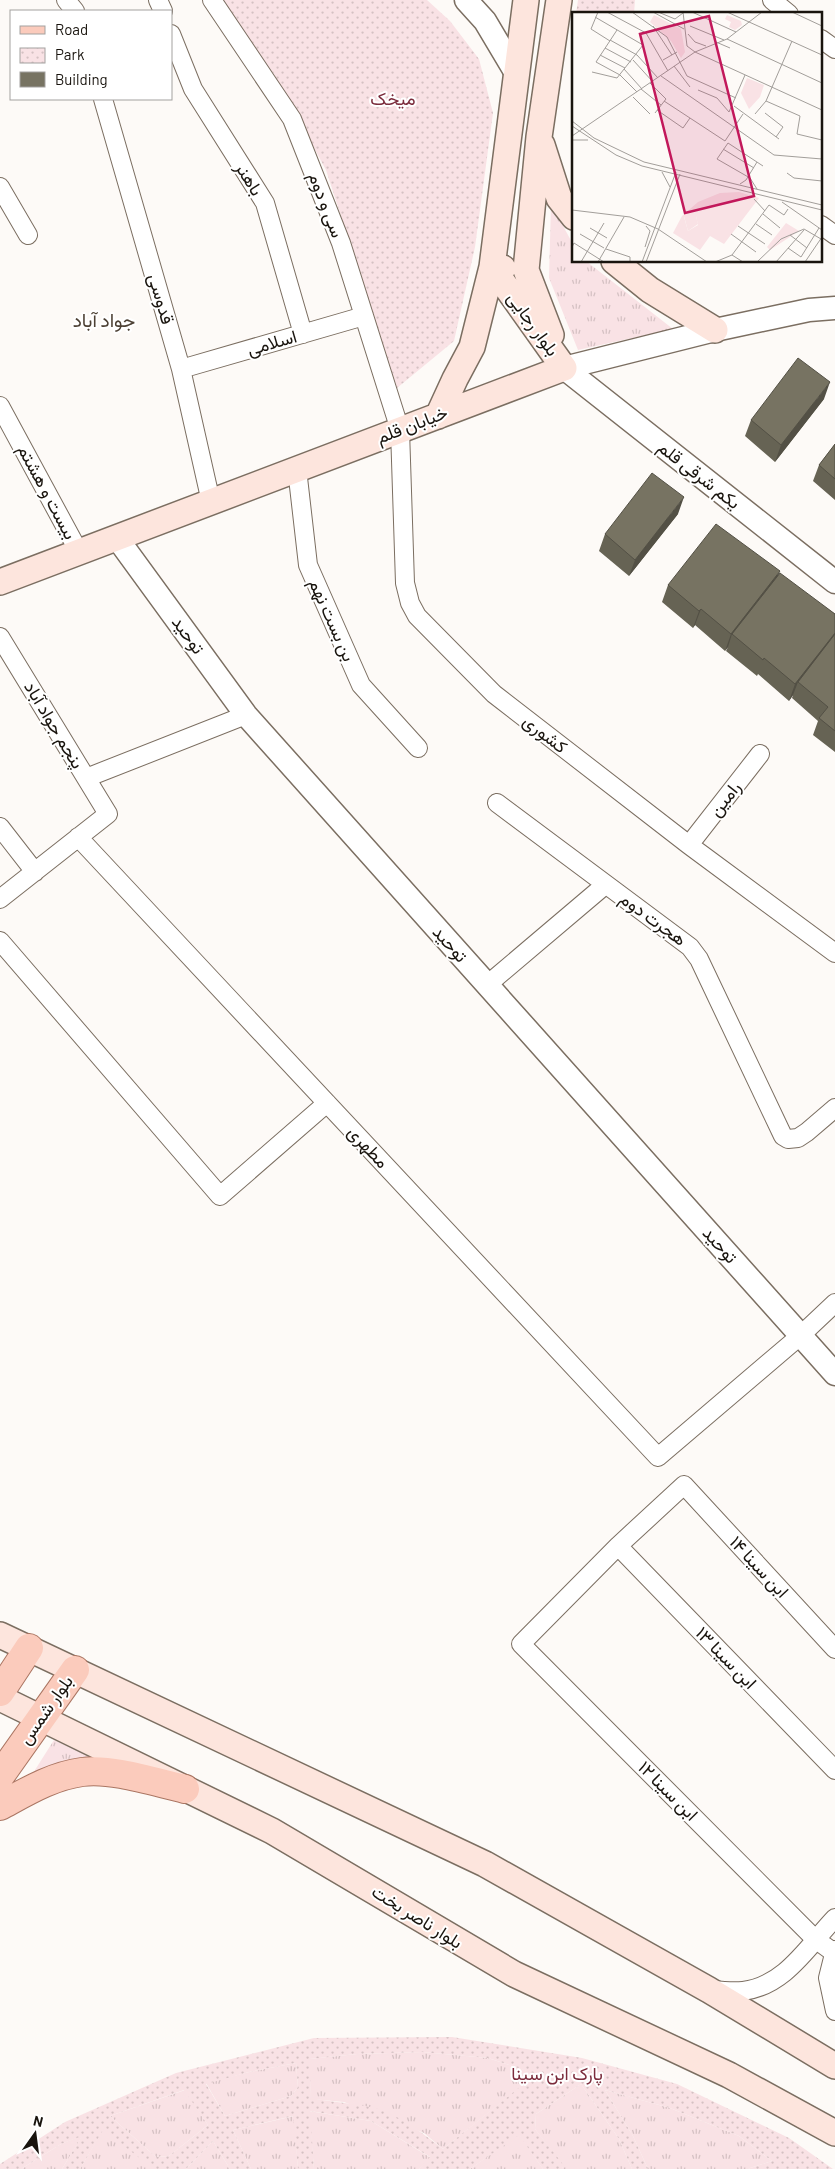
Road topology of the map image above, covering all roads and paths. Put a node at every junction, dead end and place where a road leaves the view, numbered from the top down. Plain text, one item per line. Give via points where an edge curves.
1 (66, 0) edge
2 (212, 0) edge
3 (466, 0) edge
4 (526, 0) edge
5 (559, 0) edge
6 (772, 0) edge
7 (74, 10) edge
8 (787, 12) edge
9 (172, 36) edge
10 (822, 40) edge
11 (835, 49) edge
12 (516, 73) junction
13 (103, 100) edge
14 (539, 137) junction
15 (0, 187) edge
16 (572, 215) edge
17 (822, 225) edge
18 (28, 235) dead end
19 (835, 235) edge
20 (615, 262) edge
21 (492, 268) junction
22 (526, 270) junction
23 (835, 308) edge
24 (364, 316) junction
25 (715, 330) junction
26 (303, 334) junction
27 (564, 368) junction
28 (181, 369) junction
29 (0, 406) edge
30 (438, 416) junction
31 (400, 430) junction
32 (297, 469) junction
33 (210, 502) junction
34 (117, 538) junction
35 (79, 552) junction
36 (2, 577) edge
37 (835, 582) edge
38 (0, 637) edge
39 (246, 715) junction
40 (418, 748) dead end
41 (760, 754) dead end
42 (86, 778) junction
43 (497, 803) dead end
44 (0, 827) edge
45 (78, 838) junction
46 (689, 845) junction
47 (35, 872) junction
48 (606, 885) junction
49 (0, 899) edge
50 (0, 941) edge
51 (835, 953) edge
52 (487, 985) junction
53 (327, 1103) junction
54 (835, 1108) edge
55 (835, 1303) edge
56 (800, 1336) junction
57 (835, 1374) edge
58 (618, 1546) junction
59 (0, 1635) edge
60 (29, 1648) junction
61 (835, 1649) edge
62 (75, 1670) junction
63 (0, 1692) edge
64 (0, 1698) edge
65 (40, 1719) junction
66 (835, 1770) edge
67 (0, 1776) edge
68 (185, 1788) junction
69 (0, 1806) edge
70 (835, 1918) edge
71 (815, 1939) junction
72 (834, 1951) edge
73 (709, 1990) junction
74 (835, 2010) edge
75 (835, 2066) edge
76 (835, 2133) edge

1 - 7 street
2 - 24 street, سی و دوم via 292,119 341,243
3 - 12 street via 485,21
4 - 12 main road
5 - 14 main road, بلوار رجایی
6 - 8 street
9 - 26 street, باهنر via 193,89 265,203
10 - 11 street
12 - 21 main road
13 - 28 street, قدوسی
14 - 16 main road via 560,198
14 - 22 main road, بلوار رجایی
15 - 18 street
17 - 19 street
20 - 25 main road via 650,290
21 - 22 main road
21 - 27 main road, بلوار رجایی
21 - 30 main road via 472,347
22 - 27 main road, بلوار رجایی
23 - 25 street, خیابان قلم via 809,310
24 - 26 street, اسلامی
24 - 31 street, سی و دوم
25 - 27 street, خیابان قلم
26 - 28 street, اسلامی
27 - 30 main road, خیابان قلم
27 - 37 street, یکم شرقی قلم
28 - 33 street, قدوسی
29 - 35 street, بیست و هشتم
30 - 31 main road, خیابان قلم
31 - 32 main road, خیابان قلم
31 - 46 street, کشوری via 406,583 416,616 494,694
32 - 33 main road, خیابان قلم
32 - 40 street, بن بست نهم via 308,565 362,685
33 - 34 main road, خیابان قلم
34 - 35 main road, خیابان قلم
34 - 39 street, توحید
35 - 36 main road, خیابان قلم
38 - 42 street, پنجم جواد آباد
39 - 42 street
39 - 52 street, توحید
41 - 46 street, رامین
42 - 45 street, پنجم جواد آباد via 108,814
43 - 48 street, هجرت دوم
44 - 47 street
45 - 47 street
45 - 53 street, مطهری
46 - 51 street, کشوری
47 - 49 street
48 - 52 street
48 - 54 street, هجرت دوم via 690,947 699,958 783,1136 798,1138
50 - 53 street via 220,1196
52 - 56 street, توحید
53 - 56 street, مطهری via 658,1457
55 - 56 street
56 - 57 street, توحید
58 - 61 street, ابن سینا ۱۴ via 684,1485
58 - 66 street, ابن سینا ۱۳
58 - 71 street, ابن سینا ۱۲ via 521,1644
59 - 60 main road
60 - 62 main road
60 - 63 main road
62 - 65 main road, بلوار شمس
62 - 73 main road via 485,1864
64 - 65 main road, بلوار ناصر بخت
65 - 67 main road, بلوار شمس
65 - 68 main road, بلوار ناصر بخت
68 - 69 main road via 104,1772 82,1772 44,1783
68 - 76 main road, بلوار ناصر بخت via 272,1831 514,1974 728,2075
70 - 71 street
71 - 72 street, ابن سینا ۱۲
71 - 73 street via 790,1969 765,1985 743,1991
72 - 74 street via 828,1978
73 - 75 main road

